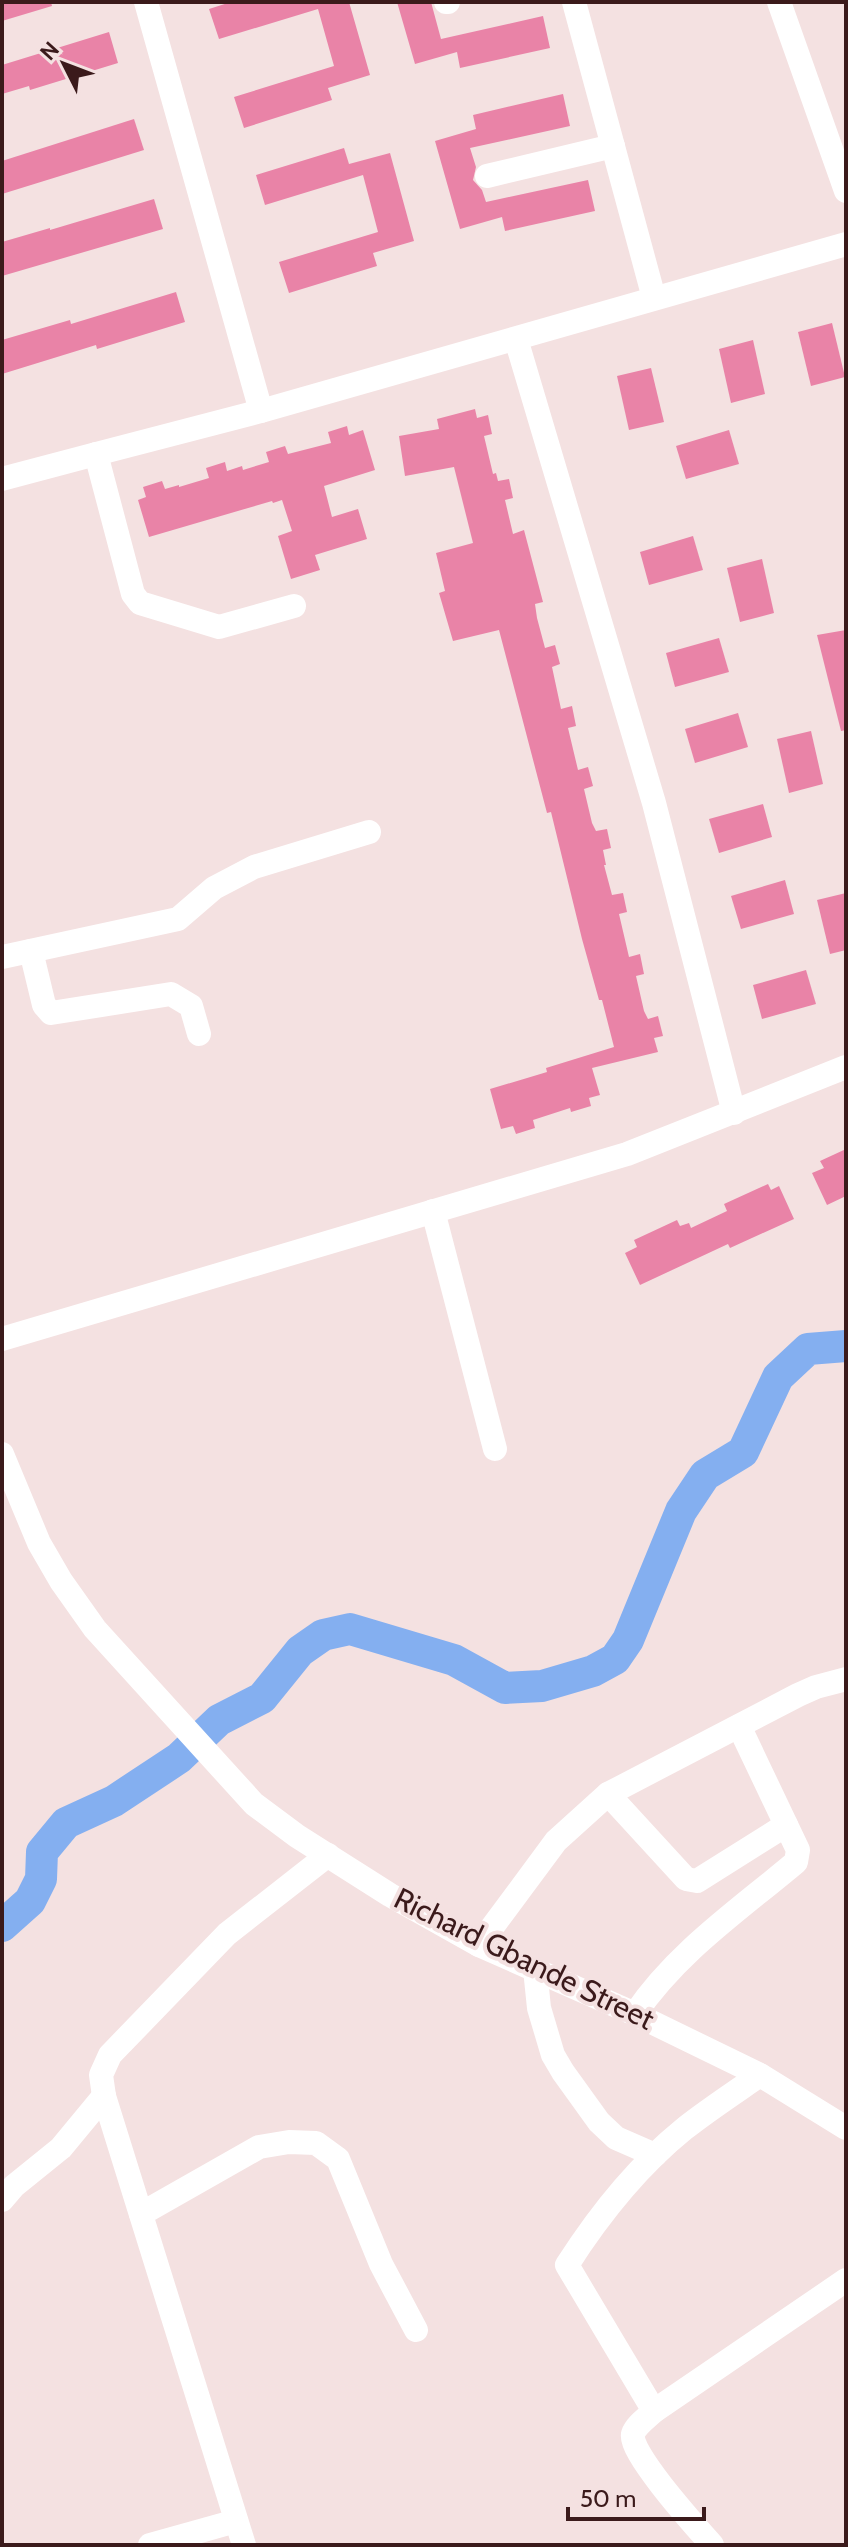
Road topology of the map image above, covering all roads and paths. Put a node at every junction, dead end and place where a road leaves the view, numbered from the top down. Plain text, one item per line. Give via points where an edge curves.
1 (146, 2) edge
2 (574, 2) edge
3 (779, 2) edge
4 (613, 146) junction
5 (487, 176) dead end
6 (846, 191) edge
7 (846, 244) edge
8 (654, 298) junction
9 (516, 339) junction
10 (261, 411) junction
11 (96, 454) junction
12 (2, 479) edge
13 (294, 606) dead end
14 (369, 832) dead end
15 (31, 951) junction
16 (2, 957) edge
17 (199, 1034) dead end
18 (846, 1067) edge
19 (734, 1113) junction
20 (433, 1211) junction
21 (2, 1339) edge
22 (495, 1449) dead end
23 (2, 1454) edge
24 (846, 1679) edge
25 (739, 1726) junction
26 (608, 1794) junction
27 (786, 1825) junction
28 (328, 1855) junction
29 (479, 1945) junction
30 (535, 1969) junction
31 (635, 2014) junction
32 (760, 2075) junction
33 (104, 2096) junction
34 (846, 2128) edge
35 (655, 2155) junction
36 (2, 2200) edge
37 (141, 2214) junction
38 (846, 2280) edge
39 (416, 2330) dead end
40 (654, 2411) junction
41 (236, 2521) junction
42 (150, 2545) edge
43 (244, 2545) edge
44 (712, 2545) edge

1 - 10 street
2 - 4 street
3 - 6 street
4 - 5 street
4 - 8 street
7 - 8 street
8 - 9 street
9 - 10 street
9 - 19 street via 654,803
10 - 11 street
11 - 12 street
11 - 13 street via 133,594 140,603 219,627
14 - 15 street via 254,867 214,888 178,919
15 - 16 street
15 - 17 street via 44,1005 51,1013 171,994 191,1006
18 - 19 street
19 - 20 street via 627,1154
20 - 21 street
20 - 22 street
23 - 28 street, Richard Gbande Street via 39,1543 95,1629 254,1804
24 - 25 street via 816,1687
25 - 26 street
25 - 27 street
26 - 27 street via 691,1881
26 - 29 street via 556,1841
27 - 31 street via 798,1850 796,1862 672,1966
28 - 29 street, Richard Gbande Street
28 - 33 street via 227,1934 110,2055 101,2075
29 - 30 street, Richard Gbande Street
30 - 31 street, Richard Gbande Street
30 - 35 street via 539,2008 563,2072 599,2122 626,2144
31 - 32 street, Richard Gbande Street
32 - 34 street, Richard Gbande Street
32 - 35 street
33 - 36 street via 61,2148
33 - 37 street
35 - 40 street via 589,2230 567,2265
37 - 39 street via 259,2147 316,2143 338,2159 381,2264
37 - 41 street
38 - 40 street
40 - 44 street via 639,2425 633,2442 669,2496
41 - 42 street
41 - 43 street

